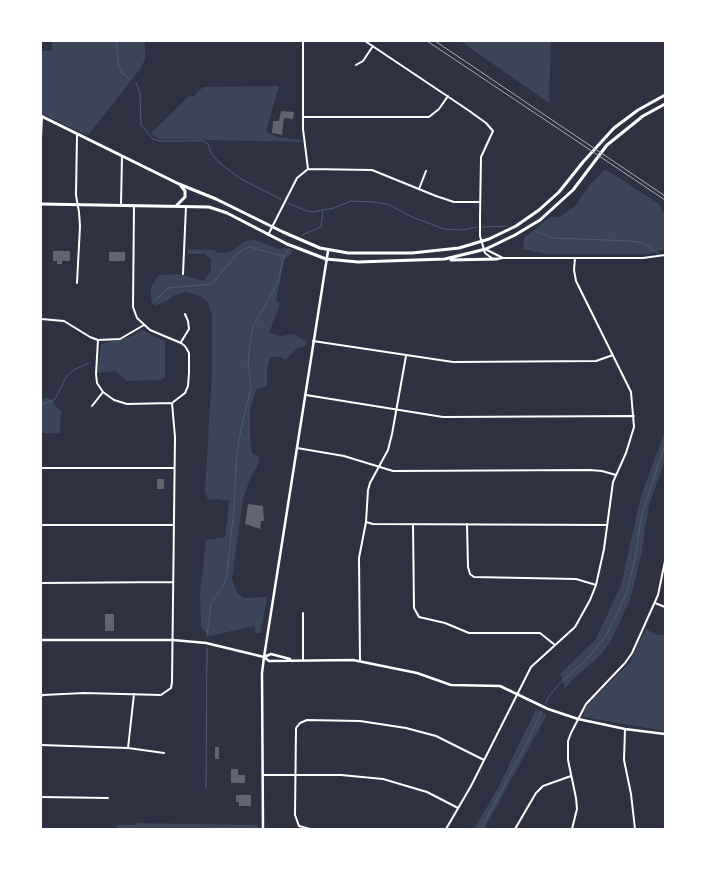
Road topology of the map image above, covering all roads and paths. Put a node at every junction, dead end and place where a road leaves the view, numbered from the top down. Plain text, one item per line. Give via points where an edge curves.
1 (303, 41) edge
2 (365, 41) edge
3 (373, 46) junction
4 (356, 65) dead end
5 (665, 95) edge
6 (448, 96) junction
7 (665, 104) edge
8 (42, 116) edge
9 (303, 118) junction
10 (77, 135) junction
11 (41, 137) edge
12 (122, 156) junction
13 (308, 168) junction
14 (426, 171) dead end
15 (179, 184) junction
16 (419, 189) junction
17 (480, 202) junction
18 (41, 204) edge
19 (78, 204) junction
20 (121, 204) junction
21 (134, 205) junction
22 (176, 206) junction
23 (186, 206) junction
24 (272, 227) junction
25 (268, 235) junction
26 (482, 241) junction
27 (486, 249) junction
28 (328, 251) junction
29 (665, 255) edge
30 (326, 258) junction
31 (504, 258) junction
32 (575, 258) junction
33 (498, 259) junction
34 (435, 260) junction
35 (184, 274) dead end
36 (77, 282) dead end
37 (185, 314) dead end
38 (41, 319) edge
39 (144, 325) junction
40 (98, 340) junction
41 (313, 341) junction
42 (181, 343) junction
43 (613, 354) junction
44 (406, 356) junction
45 (103, 392) junction
46 (305, 395) junction
47 (172, 403) junction
48 (92, 406) dead end
49 (397, 410) junction
50 (634, 416) junction
51 (296, 448) junction
52 (378, 467) junction
53 (41, 468) edge
54 (174, 468) junction
55 (616, 475) junction
56 (366, 522) junction
57 (413, 524) junction
58 (467, 524) junction
59 (41, 525) edge
60 (173, 525) junction
61 (607, 525) junction
62 (665, 561) edge
63 (173, 582) junction
64 (41, 583) edge
65 (596, 585) junction
66 (655, 604) junction
67 (665, 607) edge
68 (303, 613) dead end
69 (41, 640) edge
70 (173, 640) junction
71 (555, 646) junction
72 (264, 657) junction
73 (293, 659) junction
74 (303, 660) junction
75 (360, 661) junction
76 (517, 693) junction
77 (134, 694) junction
78 (42, 696) edge
79 (578, 719) junction
80 (625, 729) junction
81 (665, 734) edge
82 (41, 746) edge
83 (128, 748) junction
84 (164, 753) dead end
85 (484, 760) junction
86 (263, 775) junction
87 (295, 775) junction
88 (571, 776) junction
89 (41, 797) edge
90 (108, 798) dead end
91 (458, 808) junction
92 (263, 829) edge
93 (310, 829) edge
94 (446, 829) edge
95 (515, 829) edge
96 (572, 829) edge
97 (635, 829) edge

1 - 9 street
2 - 3 street
3 - 4 street via 363,61
3 - 6 street
5 - 26 main road via 638,110 614,128 559,192 539,210 516,226
6 - 9 street via 429,117
6 - 17 street via 493,131 481,157
7 - 27 main road via 643,116 607,145 573,190 544,217 516,235
8 - 10 main road
8 - 11 street
9 - 13 street
10 - 12 main road
10 - 19 street
12 - 15 main road
12 - 20 street
13 - 16 street via 372,170
13 - 24 street via 297,178
14 - 16 street
15 - 22 main road via 184,190 185,197
15 - 24 main road via 232,206
16 - 17 street via 454,202
17 - 26 street
18 - 19 main road
19 - 20 main road
19 - 36 street via 80,226
20 - 21 main road
21 - 22 main road
21 - 39 street via 133,307 137,318
22 - 23 main road
23 - 25 main road via 209,207 227,213
23 - 35 street
24 - 25 street
24 - 28 main road
25 - 30 main road
26 - 27 street
26 - 28 main road via 429,252
27 - 31 street
27 - 33 street via 488,255
27 - 34 main road via 460,257
28 - 30 street
29 - 32 street via 643,258
30 - 34 main road via 358,262
30 - 41 street
31 - 32 street
31 - 33 street
32 - 43 street via 576,281
33 - 34 main road
37 - 42 street via 189,329
38 - 40 street via 64,321
39 - 40 street via 120,339
39 - 42 street via 162,336
40 - 45 street via 96,374 97,383
41 - 44 street
41 - 46 street
42 - 47 street via 189,353 188,386 182,396
43 - 44 street via 596,362 453,362
43 - 50 street via 631,392
44 - 49 street
45 - 47 street via 114,400 127,404
45 - 48 street
46 - 49 street
46 - 51 street
47 - 54 street via 175,430
49 - 50 street via 443,417
49 - 52 street via 388,450
50 - 55 street via 631,440
51 - 52 street via 344,456
51 - 72 street
52 - 55 street via 393,471 590,470
52 - 56 street via 370,483
53 - 54 street
54 - 60 street
55 - 61 street via 611,489
56 - 57 street
56 - 75 street via 359,558
57 - 58 street
57 - 71 street via 414,608 419,617 445,623 469,633 540,633
58 - 61 street
58 - 65 street via 468,567 474,577 576,579
59 - 60 street
60 - 63 street
61 - 65 street
62 - 66 street
63 - 64 street
63 - 70 street
65 - 71 street via 575,627
66 - 67 street
66 - 79 street via 632,653 586,704
68 - 74 street
69 - 70 street
70 - 72 street via 206,643
70 - 77 street via 170,688 161,695
71 - 76 street via 531,667
72 - 73 street via 271,654
72 - 73 street via 269,661
72 - 86 street
73 - 74 street
74 - 75 street
75 - 76 street via 417,673 451,685 500,686
76 - 79 street via 548,709
76 - 85 street
77 - 78 street via 49,693
77 - 83 street
79 - 80 street
79 - 88 street via 568,742
80 - 81 street
80 - 97 street via 624,760
82 - 83 street
83 - 84 street
85 - 87 street via 436,736 406,728 360,721 307,720 296,728
85 - 91 street
86 - 87 street
86 - 92 street
87 - 91 street via 341,775 383,779 427,792
87 - 93 street via 296,821 299,826
88 - 95 street via 543,786 536,793
88 - 96 street via 577,809
89 - 90 street
91 - 94 street

